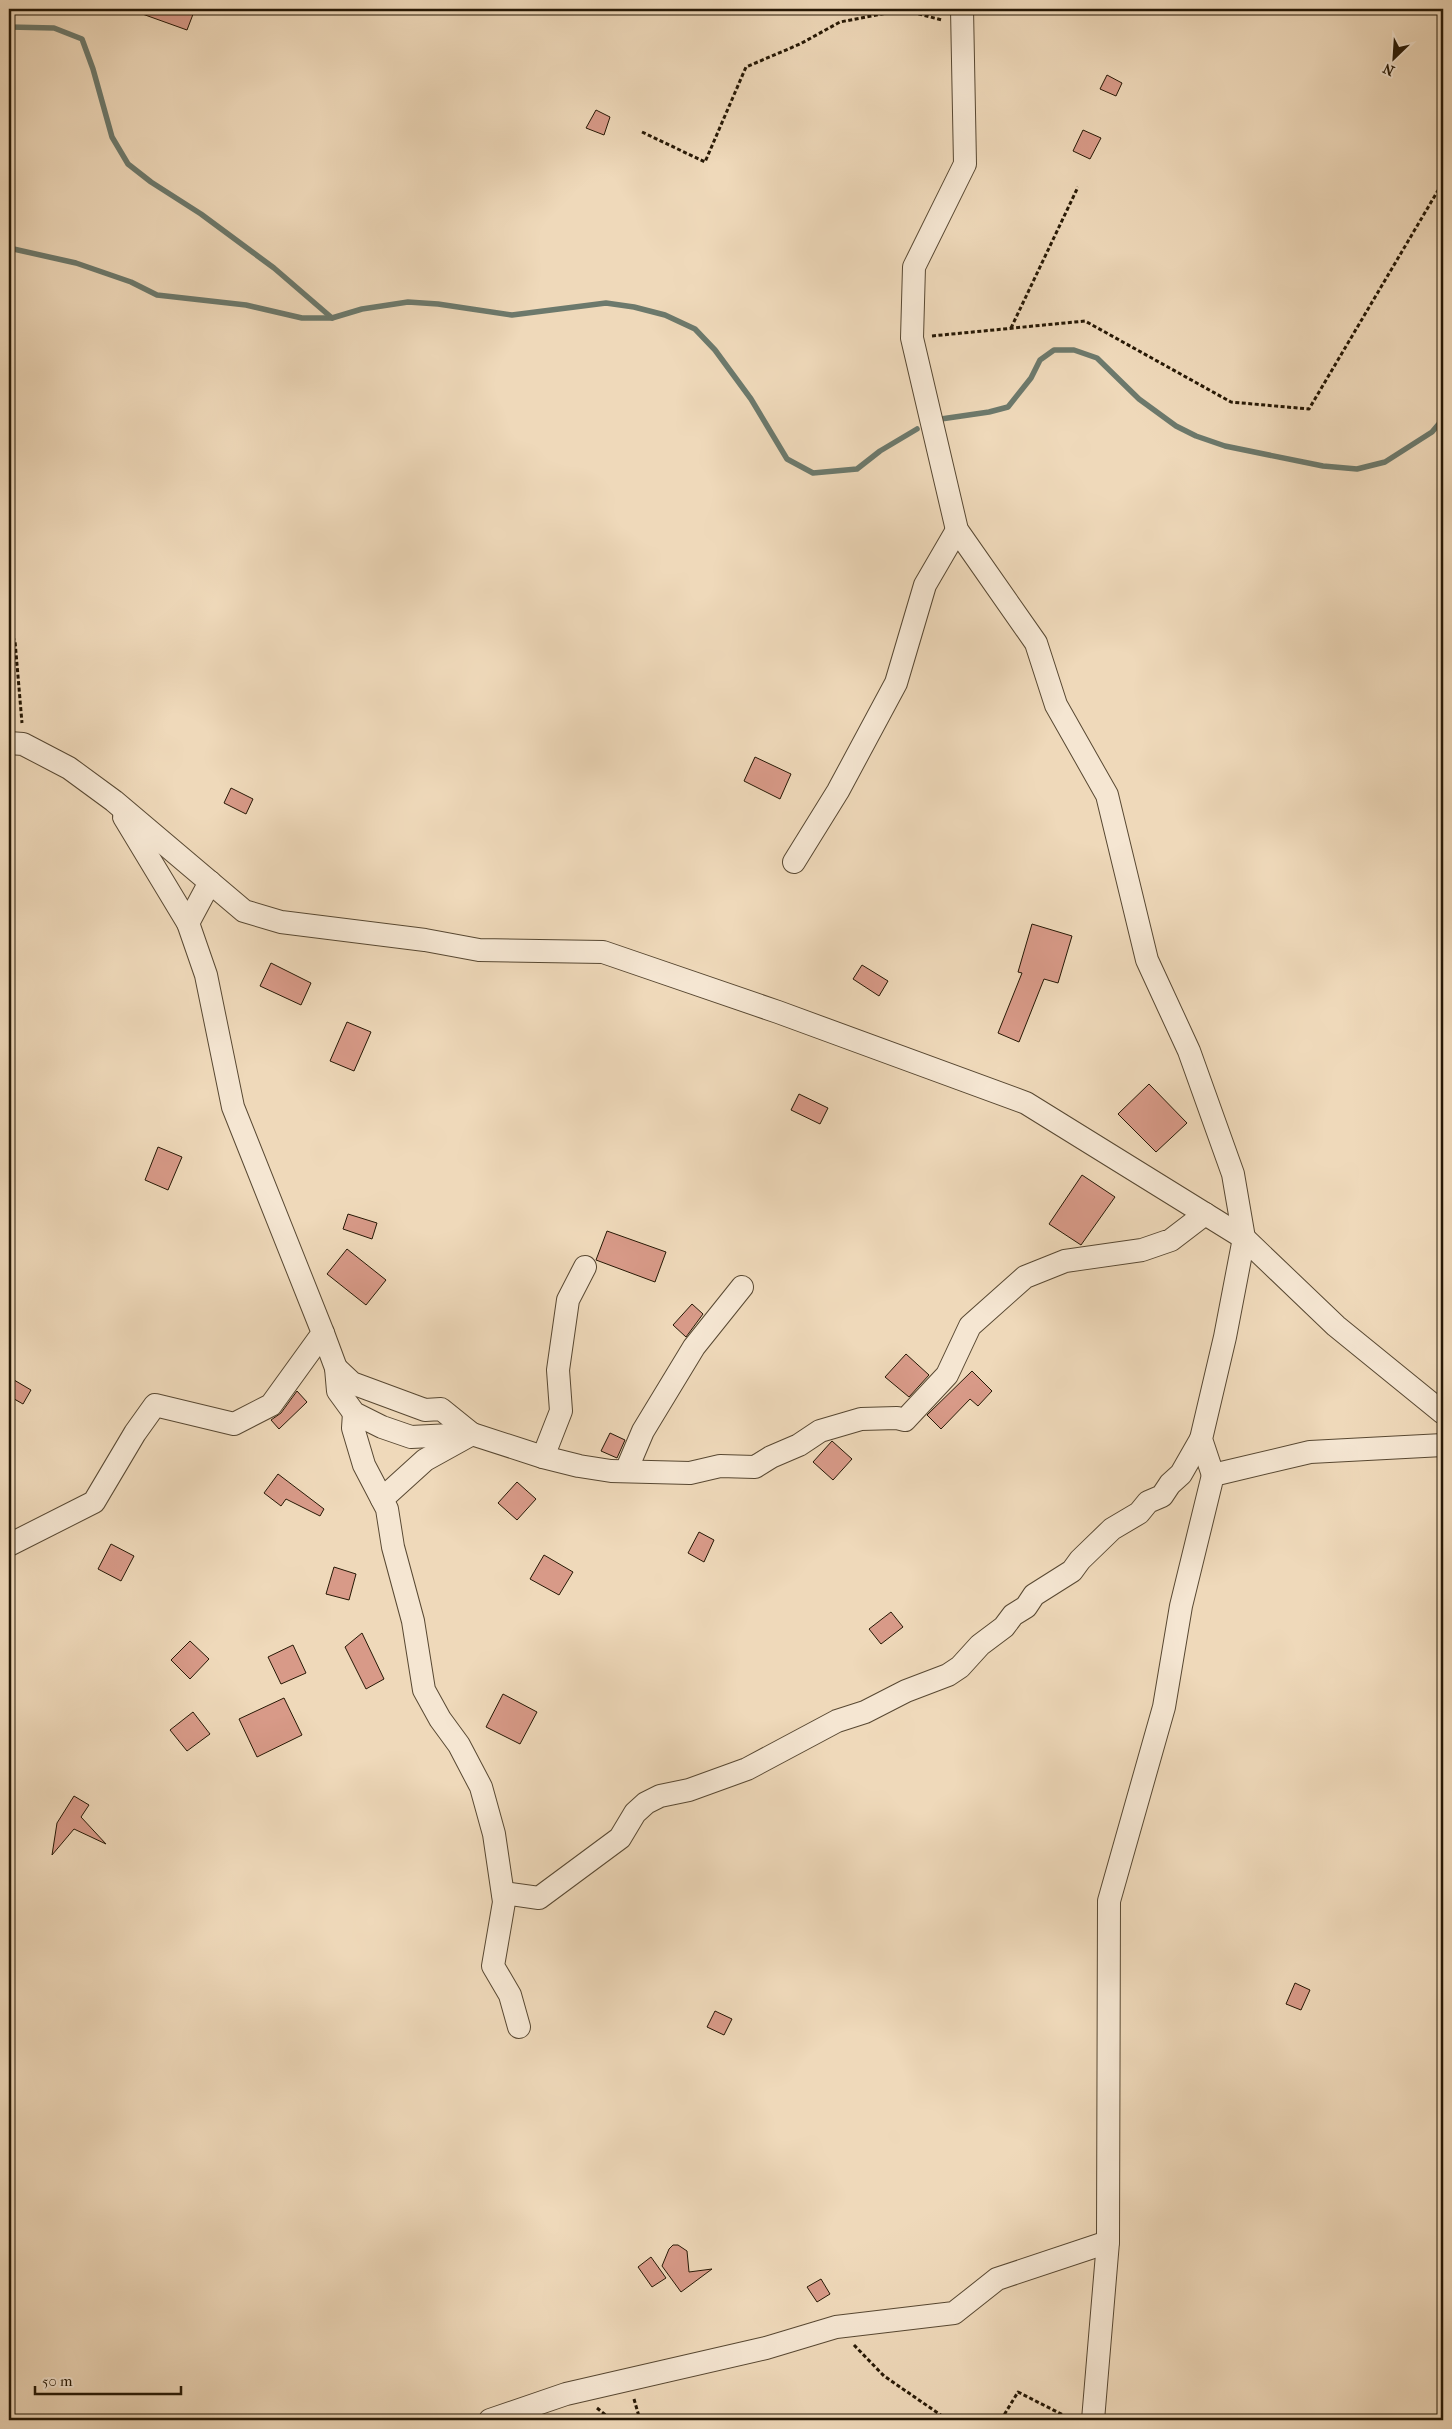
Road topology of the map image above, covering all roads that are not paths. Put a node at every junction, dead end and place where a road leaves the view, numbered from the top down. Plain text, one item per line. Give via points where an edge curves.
1 (962, 17) edge
2 (957, 530) junction
3 (16, 743) edge
4 (114, 801) junction
5 (794, 862) dead end
6 (210, 882) junction
7 (188, 923) junction
8 (1205, 1214) junction
9 (1244, 1238) junction
10 (585, 1267) dead end
11 (742, 1287) dead end
12 (323, 1333) junction
13 (336, 1368) junction
14 (354, 1412) junction
15 (1443, 1413) edge
16 (472, 1434) junction
17 (1202, 1439) junction
18 (1443, 1445) edge
19 (543, 1457) junction
20 (626, 1471) junction
21 (1214, 1475) junction
22 (382, 1499) junction
23 (9, 1546) edge
24 (503, 1893) junction
25 (519, 2027) dead end
26 (1108, 2242) junction
27 (490, 2420) edge
28 (1093, 2420) edge

1 - 2 street via 965,164 914,267 912,338
2 - 5 street via 925,585 896,683 838,791
2 - 9 street via 1036,643 1056,705 1107,794 1147,960 1189,1051 1233,1174
3 - 4 street via 69,768
4 - 6 street
4 - 7 street
6 - 7 street
6 - 8 street via 244,911 281,922 479,950 603,952 787,1015 1026,1103
7 - 12 street via 206,975 233,1107
8 - 9 street
8 - 20 street via 1171,1240 1142,1250 1065,1261 1025,1277 970,1326 947,1375 905,1420 861,1420 820,1431 755,1467 720,1466 690,1473
9 - 15 street via 1336,1326
9 - 17 street
10 - 19 street via 568,1300 558,1370 561,1411
11 - 20 street via 694,1347 643,1431
12 - 13 street
12 - 23 street via 271,1405 234,1424 155,1405 94,1502
13 - 14 street via 338,1391
13 - 16 street via 352,1383 425,1410 441,1408
14 - 16 street via 411,1437
14 - 22 street via 353,1428 364,1465
16 - 19 street
16 - 22 street via 424,1460
17 - 21 street
17 - 24 street via 1181,1474 1162,1496 1148,1502 1139,1513 1112,1529 1072,1572 1034,1595 1026,1607 1013,1615 948,1675 837,1721 747,1769 689,1790 660,1796 635,1813 620,1838 538,1898
18 - 21 street via 1310,1452
19 - 20 street via 579,1466
21 - 26 street via 1181,1606 1164,1707 1109,1901
22 - 24 street via 388,1509 392,1547 413,1621 424,1690 459,1744 481,1786 494,1834
24 - 25 street via 493,1966 510,1995
26 - 27 street via 996,2279 954,2313 836,2326 766,2348 566,2394
26 - 28 street

